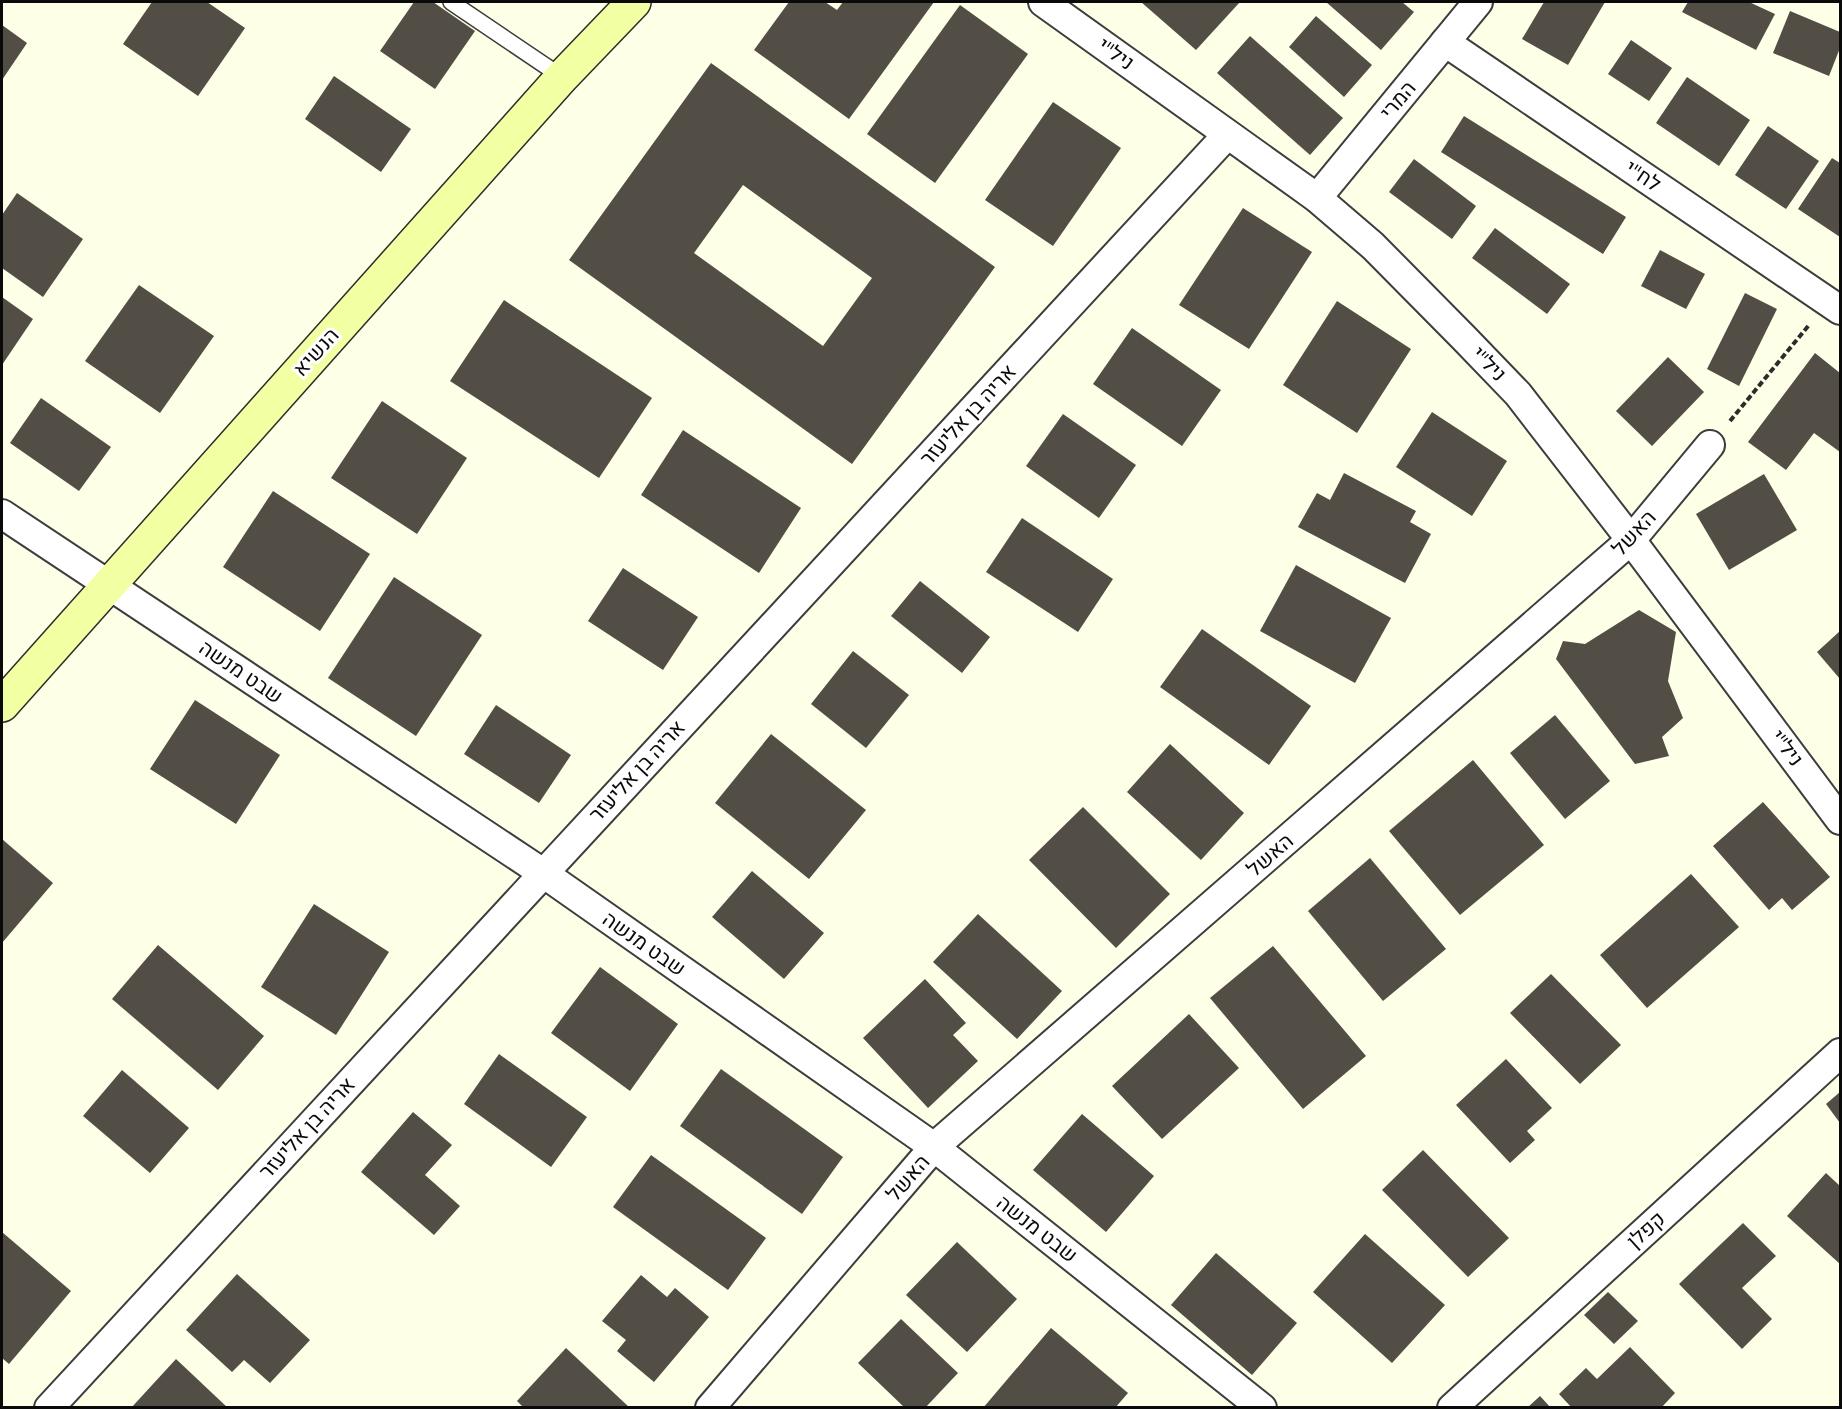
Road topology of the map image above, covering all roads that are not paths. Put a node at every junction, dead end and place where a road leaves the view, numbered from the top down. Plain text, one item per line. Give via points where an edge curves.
1 (451, 2) edge
2 (634, 2) edge
3 (1043, 2) edge
4 (1478, 2) edge
5 (1445, 42) junction
6 (562, 77) junction
7 (1227, 135) junction
8 (1317, 198) junction
9 (1835, 306) edge
10 (1710, 445) road end
11 (2, 514) edge
12 (1631, 540) junction
13 (108, 585) junction
14 (2, 705) edge
15 (1840, 820) edge
16 (543, 873) junction
17 (1840, 1053) edge
18 (934, 1147) junction
19 (49, 1407) edge
20 (710, 1407) edge
21 (1262, 1407) edge
22 (1452, 1407) edge

1 - 6 lane
2 - 6 street, הנשיא
3 - 7 street, ניל"י
4 - 5 street, המרי
5 - 8 street, המרי
5 - 9 street, לח"י
6 - 13 street, הנשיא
7 - 8 street, ניל"י
7 - 16 street, אריה בן אליעזר
8 - 12 street, ניל"י via 1373,246 1518,394
10 - 12 street, האשל
11 - 13 street, שבט מנשה
12 - 15 street, ניל"י
12 - 18 street, האשל
13 - 14 street, הנשיא
13 - 16 street, שבט מנשה
16 - 18 street, שבט מנשה
16 - 19 street, אריה בן אליעזר
17 - 22 street, קפלן
18 - 20 street, האשל
18 - 21 street, שבט מנשה

